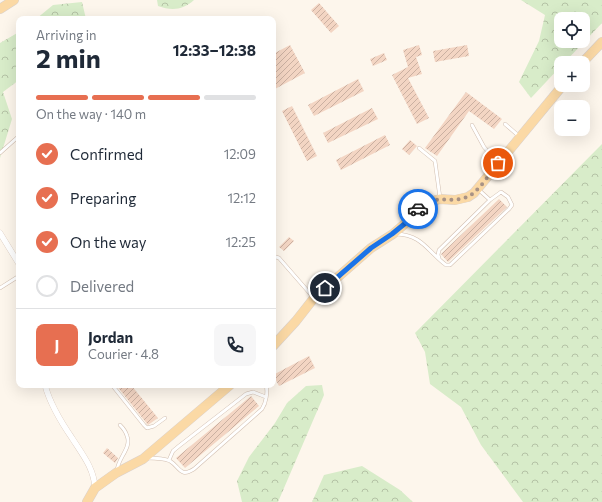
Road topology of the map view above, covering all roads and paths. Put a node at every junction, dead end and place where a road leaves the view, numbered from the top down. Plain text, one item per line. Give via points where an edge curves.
1 (14, 0) edge
2 (0, 9) edge
3 (602, 42) edge
4 (589, 56) edge
5 (557, 92) edge
6 (505, 124) dead end
7 (472, 125) dead end
8 (520, 137) junction
9 (16, 139) edge
10 (419, 148) dead end
11 (0, 153) edge
12 (498, 163) junction
13 (478, 188) junction
14 (440, 199) junction
15 (490, 200) junction
16 (0, 233) edge
17 (392, 234) junction
18 (276, 257) edge
19 (16, 259) edge
20 (440, 260) junction
21 (16, 278) edge
22 (0, 288) edge
23 (314, 298) junction
24 (276, 343) edge
25 (46, 388) edge
26 (114, 388) edge
27 (226, 388) edge
28 (267, 388) edge
29 (266, 397) junction
30 (165, 418) dead end
31 (120, 425) dead end
32 (143, 459) junction
33 (169, 460) junction
34 (116, 473) junction
35 (94, 488) junction
36 (87, 502) edge

1 - 2 main road
3 - 4 main road
5 - 8 main road
6 - 8 lane
7 - 12 lane via 488,152
8 - 12 main road
9 - 11 lane
10 - 14 lane via 435,161
12 - 13 main road
13 - 14 main road via 468,197 455,200
13 - 15 lane
14 - 17 main road via 425,203
15 - 20 lane via 439,250
15 - 20 lane via 501,192 508,197 512,205 454,262 446,265
16 - 19 street
17 - 20 lane via 409,235 420,241
17 - 23 main road via 371,248
18 - 23 lane
21 - 22 lane
23 - 24 main road
25 - 35 street via 92,472
26 - 30 lane via 148,428
27 - 32 main road
28 - 29 lane
29 - 33 lane via 253,392 246,394 173,451
29 - 33 lane via 262,409 188,473
31 - 34 lane via 127,436 128,446
32 - 33 lane
32 - 34 main road
34 - 35 main road
35 - 36 main road

